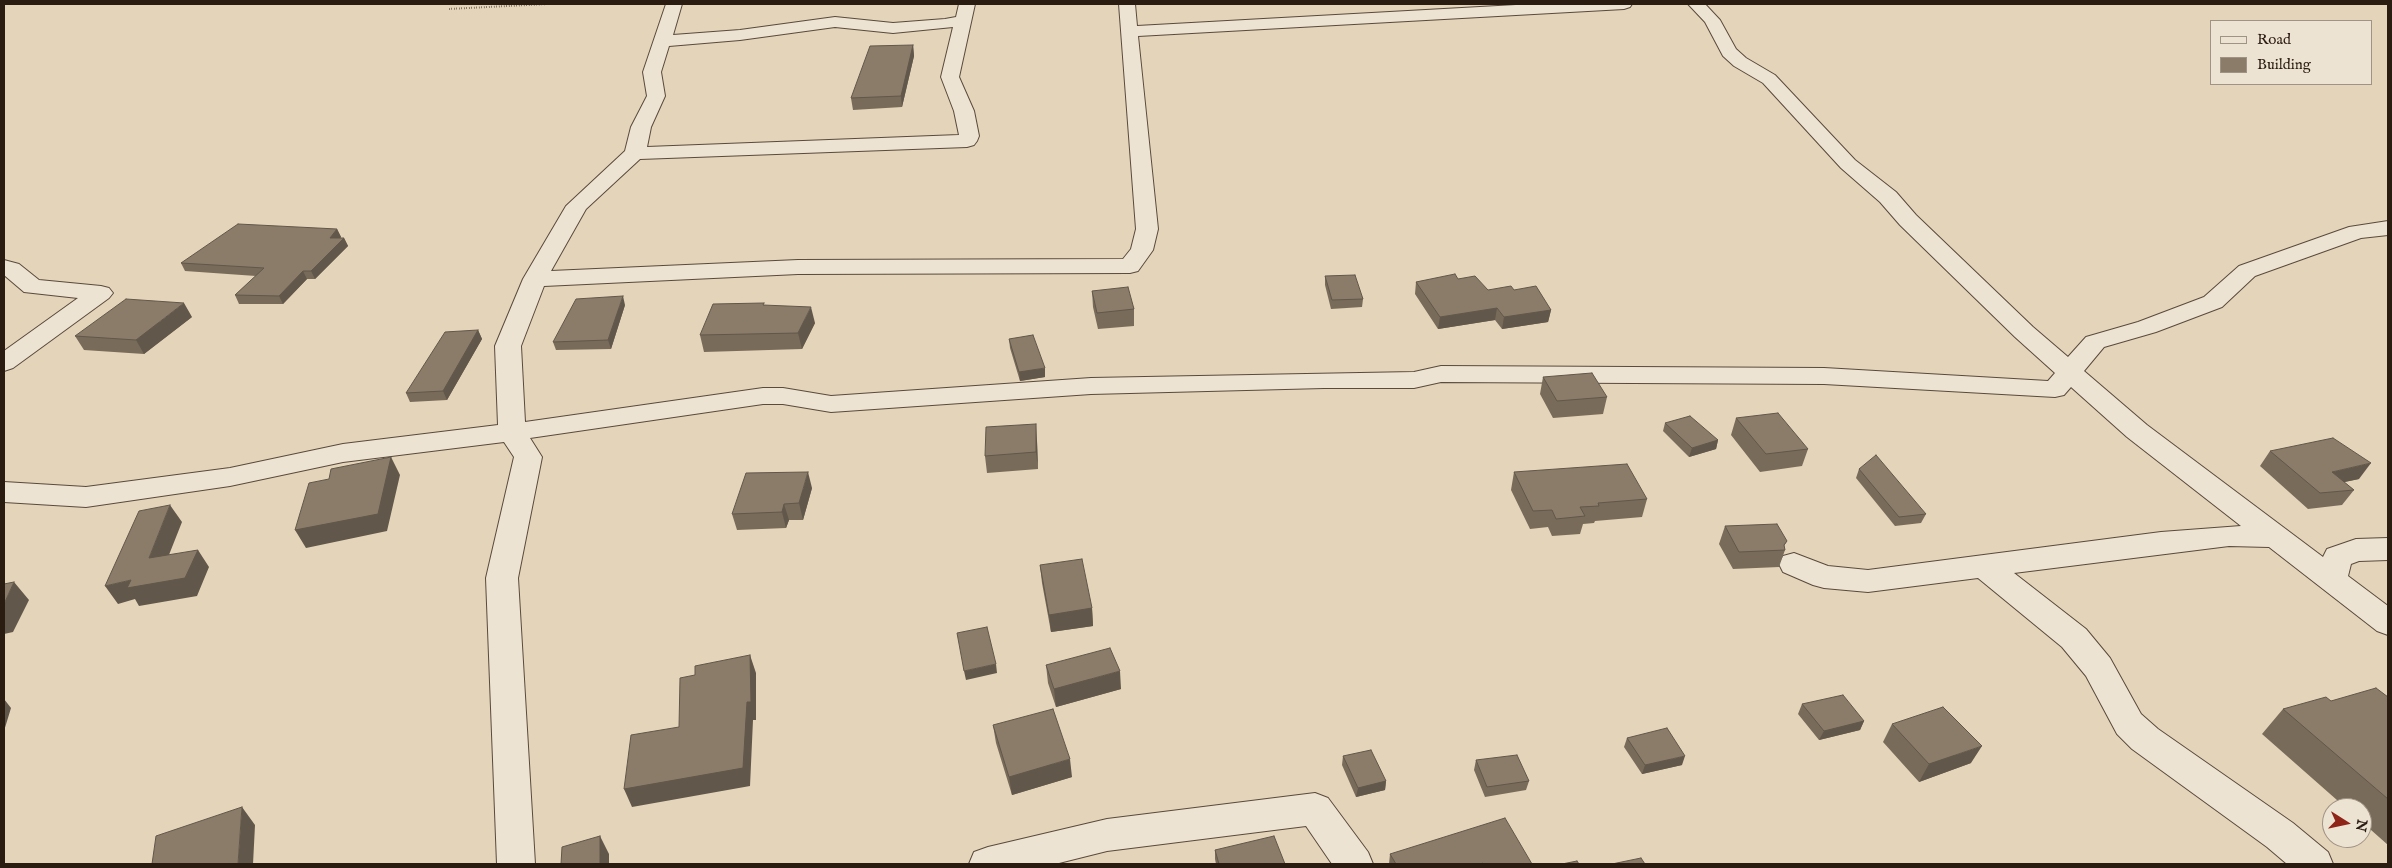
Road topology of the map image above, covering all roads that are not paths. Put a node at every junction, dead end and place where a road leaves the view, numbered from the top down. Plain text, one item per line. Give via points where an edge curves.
1 (674, 4) edge
2 (1127, 4) edge
3 (1624, 4) edge
4 (1696, 4) edge
5 (966, 12) edge
6 (1129, 32) junction
7 (662, 41) junction
8 (635, 153) junction
9 (2388, 228) edge
10 (4, 267) edge
11 (535, 278) junction
12 (4, 363) edge
13 (2068, 372) junction
14 (512, 432) junction
15 (4, 492) edge
16 (2275, 537) junction
17 (2388, 549) edge
18 (1794, 564) dead end
19 (1984, 566) junction
20 (2330, 580) junction
21 (2388, 623) edge
22 (516, 864) edge
23 (988, 864) edge
24 (1354, 864) edge
25 (2314, 864) edge

1 - 7 street
2 - 6 street
3 - 6 street
4 - 13 street via 1712,20 1729,52 1769,79 1848,164 1888,197 1908,220
5 - 7 street via 945,24 869,28 836,22 740,35
5 - 8 street via 950,77 964,111 967,141
6 - 11 street via 1147,229 1142,250 1130,266 798,267
7 - 8 street via 652,72 656,96 641,127
8 - 11 street via 578,206
9 - 13 street via 2357,232 2247,271 2213,302 2095,342
10 - 12 street via 32,287 101,293
11 - 14 street via 508,346
13 - 14 street via 2056,390 1824,376 1441,374 1414,380 1091,386 831,404 763,396
13 - 16 street via 2137,431
14 - 15 street via 343,453 230,478 86,497
14 - 22 street via 528,458 502,578
16 - 19 street via 2229,536
16 - 20 street
17 - 20 street via 2356,550 2338,557
18 - 19 street via 1824,577 1868,581
19 - 25 street via 2074,638 2098,667 2129,724 2144,739 2280,835
20 - 21 street
23 - 24 street via 1107,835 1315,809

